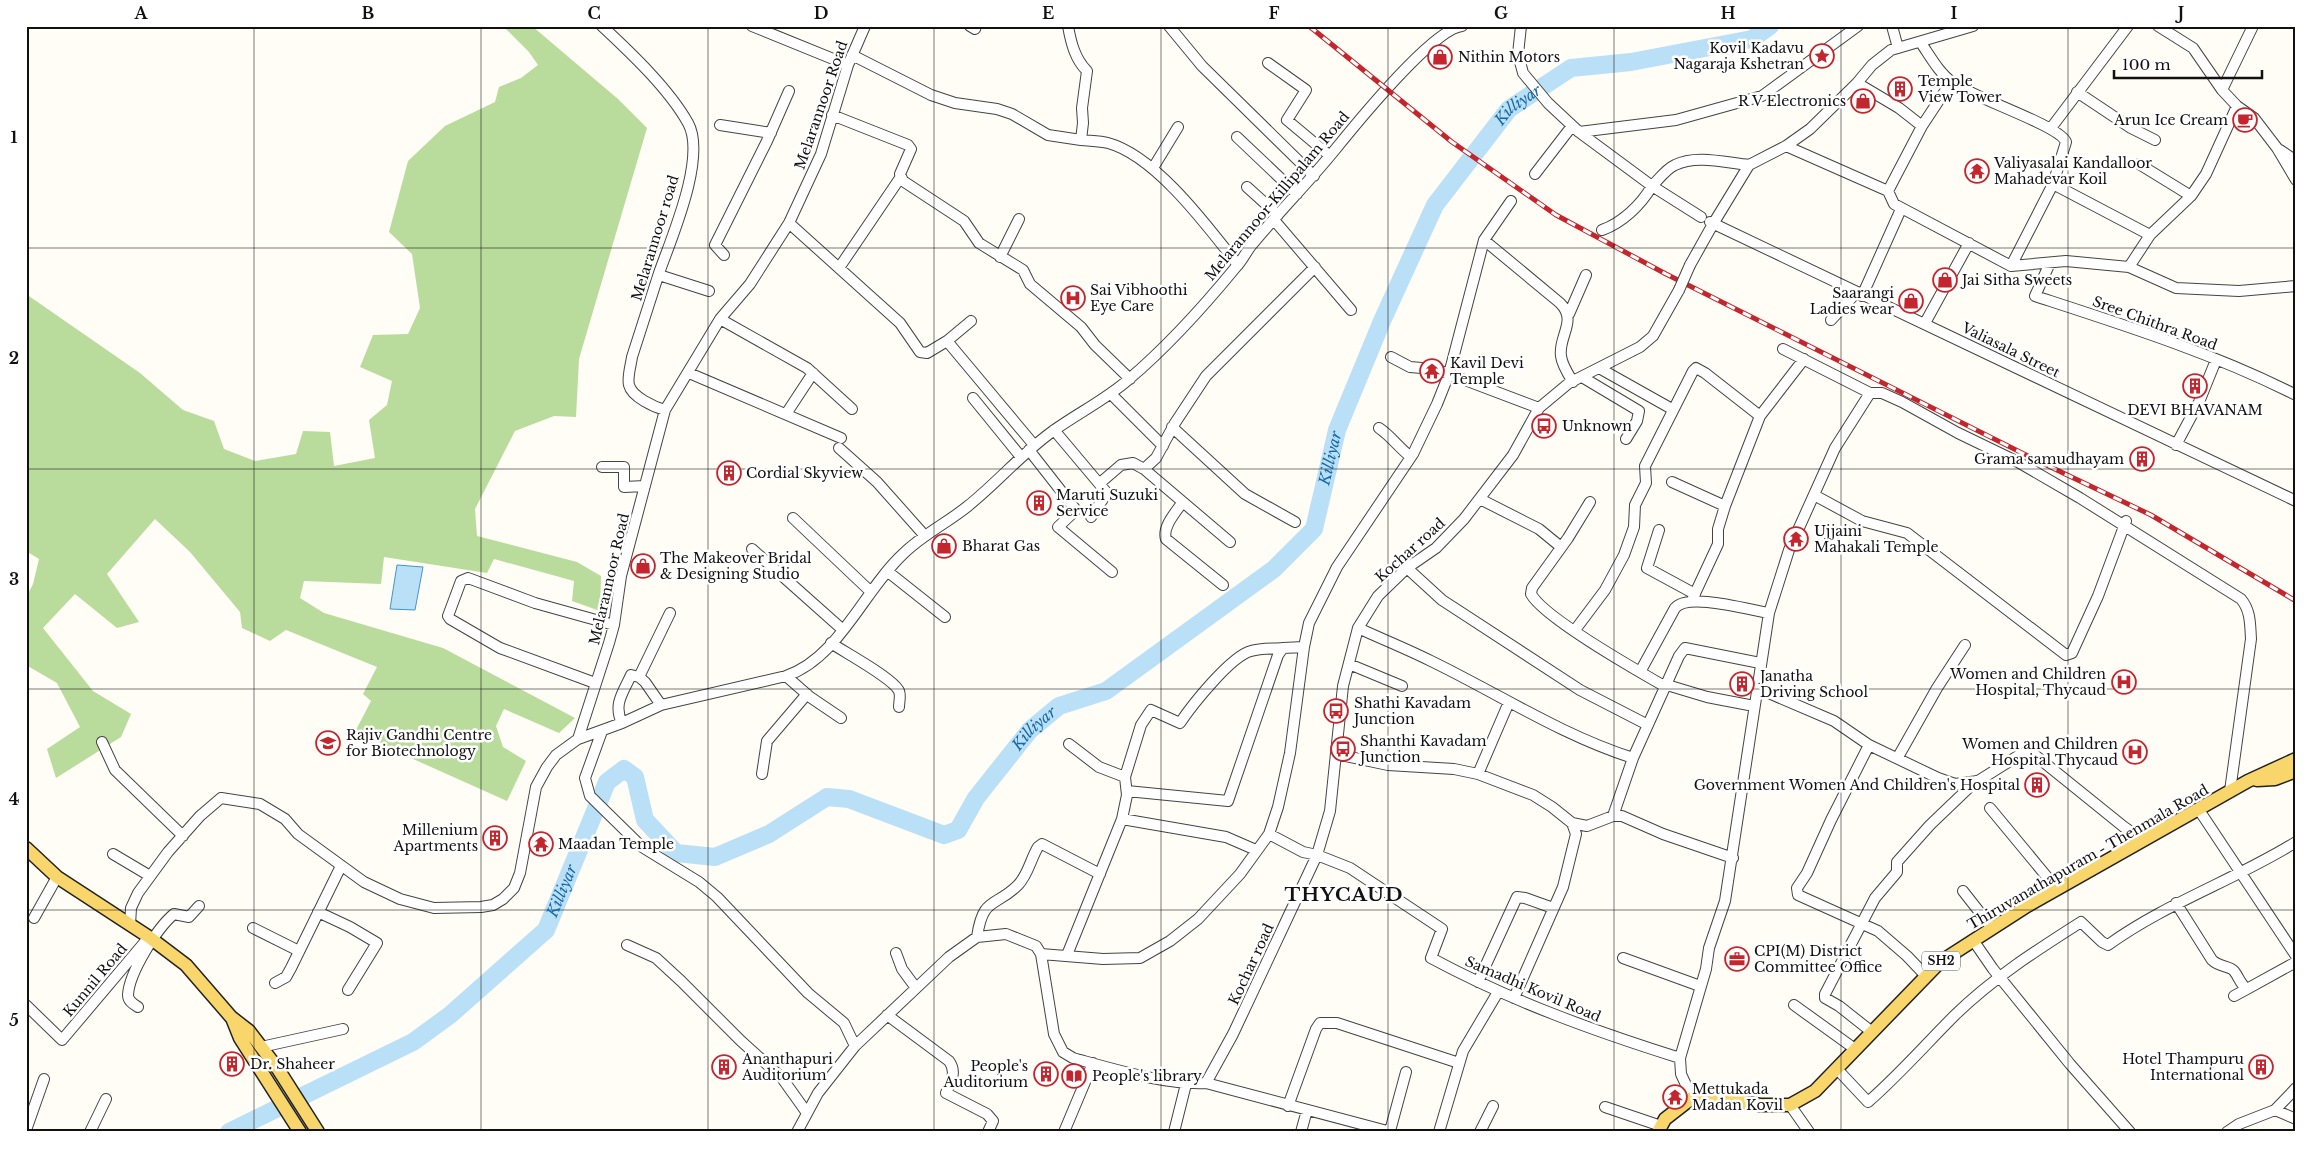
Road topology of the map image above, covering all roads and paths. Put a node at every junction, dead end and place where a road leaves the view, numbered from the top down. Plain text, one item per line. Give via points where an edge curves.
1 (602, 26) edge
2 (752, 26) edge
3 (780, 26) edge
4 (865, 26) edge
5 (970, 26) edge
6 (976, 26) edge
7 (1068, 26) edge
8 (1169, 26) edge
9 (1462, 26) edge
10 (1521, 26) edge
11 (1858, 26) edge
12 (1892, 26) edge
13 (1973, 26) edge
14 (2128, 26) edge
15 (2158, 26) edge
16 (2253, 26) edge
17 (776, 36) junction
18 (1921, 43) junction
19 (1898, 48) junction
20 (850, 60) junction
21 (1268, 63) dead end
22 (1951, 82) junction
23 (1857, 83) junction
24 (2222, 90) junction
25 (789, 92) dead end
26 (2077, 92) junction
27 (2237, 106) junction
28 (832, 115) junction
29 (720, 125) dead end
30 (1922, 126) junction
31 (1178, 127) dead end
32 (2051, 128) junction
33 (1576, 129) junction
34 (771, 133) junction
35 (1237, 137) dead end
36 (1081, 140) junction
37 (2155, 140) dead end
38 (1786, 146) junction
39 (2277, 148) junction
40 (1330, 156) junction
41 (2296, 161) edge
42 (2139, 164) dead end
43 (1750, 165) junction
44 (1153, 168) junction
45 (1535, 174) dead end
46 (1314, 176) junction
47 (900, 178) junction
48 (2296, 180) edge
49 (2053, 184) junction
50 (1652, 186) junction
51 (1247, 187) dead end
52 (1888, 191) junction
53 (1297, 194) junction
54 (2191, 196) junction
55 (1511, 201) dead end
56 (1901, 208) junction
57 (1276, 218) junction
58 (1018, 219) dead end
59 (1708, 221) junction
60 (789, 223) junction
61 (1602, 230) dead end
62 (2150, 235) junction
63 (1484, 240) junction
64 (1969, 243) junction
65 (724, 255) dead end
66 (1000, 257) junction
67 (2050, 264) junction
68 (1238, 265) junction
69 (2010, 266) junction
70 (1315, 267) junction
71 (2129, 267) junction
72 (839, 268) junction
73 (659, 275) junction
74 (1586, 275) dead end
75 (2296, 286) edge
76 (709, 291) dead end
77 (1859, 294) junction
78 (1351, 310) dead end
79 (1568, 314) junction
80 (720, 319) junction
81 (1832, 320) dead end
82 (971, 321) dead end
83 (1924, 323) junction
84 (947, 341) junction
85 (1783, 349) dead end
86 (1391, 357) dead end
87 (1804, 359) junction
88 (2216, 360) junction
89 (1599, 368) junction
90 (688, 373) junction
91 (813, 374) junction
92 (1449, 374) junction
93 (1130, 379) junction
94 (1577, 379) junction
95 (1870, 393) junction
96 (1111, 394) junction
97 (2296, 395) edge
98 (973, 398) dead end
99 (1538, 408) junction
100 (852, 409) dead end
101 (1672, 409) junction
102 (665, 410) junction
103 (786, 414) junction
104 (1760, 416) junction
105 (1172, 427) junction
106 (1379, 428) dead end
107 (1054, 430) junction
108 (1626, 440) dead end
109 (2176, 445) junction
110 (1162, 446) junction
111 (1032, 447) junction
112 (1021, 457) junction
113 (1411, 457) junction
114 (602, 467) dead end
115 (1144, 469) junction
116 (1672, 482) dead end
117 (1100, 483) junction
118 (645, 486) junction
119 (1814, 496) junction
120 (1480, 499) junction
121 (1590, 502) dead end
122 (2296, 502) edge
123 (1182, 503) junction
124 (1725, 506) junction
125 (1091, 517) dead end
126 (793, 518) dead end
127 (1295, 522) dead end
128 (2124, 523) junction
129 (1659, 530) dead end
130 (925, 536) junction
131 (1230, 542) dead end
132 (1561, 547) junction
133 (752, 549) dead end
134 (1407, 568) junction
135 (887, 571) junction
136 (1112, 572) dead end
137 (1223, 585) dead end
138 (871, 592) junction
139 (1693, 597) junction
140 (670, 613) dead end
141 (1769, 613) junction
142 (945, 617) dead end
143 (614, 625) junction
144 (1358, 628) junction
145 (842, 630) junction
146 (1575, 630) junction
147 (831, 643) junction
148 (1965, 645) dead end
149 (1304, 647) junction
150 (1283, 648) junction
151 (1760, 663) junction
152 (1349, 664) junction
153 (1640, 672) junction
154 (786, 676) junction
155 (638, 678) junction
156 (595, 683) junction
157 (1402, 686) dead end
158 (1666, 686) junction
159 (1757, 688) junction
160 (807, 694) junction
161 (1509, 702) junction
162 (661, 705) junction
163 (1754, 706) junction
164 (899, 707) dead end
165 (841, 718) dead end
166 (622, 723) junction
167 (1648, 725) junction
168 (602, 731) junction
169 (578, 739) junction
170 (102, 742) dead end
171 (1070, 744) dead end
172 (1869, 745) junction
173 (1336, 754) junction
174 (1898, 757) junction
175 (1633, 758) junction
176 (2296, 759) edge
177 (2296, 771) edge
178 (762, 774) dead end
179 (1478, 774) junction
180 (1125, 777) junction
181 (1976, 781) junction
182 (2248, 781) junction
183 (1127, 790) junction
184 (2230, 791) junction
185 (1990, 808) dead end
186 (2199, 810) junction
187 (1613, 816) junction
188 (1122, 819) junction
189 (1572, 823) junction
190 (1268, 834) junction
191 (183, 836) junction
192 (2143, 840) junction
193 (2296, 842) edge
194 (26, 848) edge
195 (1256, 850) junction
196 (113, 854) dead end
197 (1317, 854) junction
198 (1733, 858) junction
199 (341, 866) junction
200 (2241, 873) junction
201 (1100, 874) junction
202 (150, 876) junction
203 (57, 877) junction
204 (2057, 889) junction
205 (1963, 891) dead end
206 (2176, 903) junction
207 (199, 906) dead end
208 (1553, 908) junction
209 (318, 912) junction
210 (34, 918) dead end
211 (1861, 924) junction
212 (130, 926) junction
213 (253, 928) dead end
214 (1992, 928) junction
215 (977, 937) junction
216 (150, 938) junction
217 (1973, 940) junction
218 (627, 945) dead end
219 (299, 951) junction
220 (896, 953) dead end
221 (1041, 954) junction
222 (1067, 955) junction
223 (2296, 956) edge
224 (1623, 958) dead end
225 (2296, 962) edge
226 (1926, 976) junction
227 (1999, 976) junction
228 (1478, 982) junction
229 (275, 983) dead end
230 (1700, 986) junction
231 (916, 988) junction
232 (2247, 989) junction
233 (348, 990) dead end
234 (1498, 992) junction
235 (2234, 996) dead end
236 (1514, 998) junction
237 (26, 1004) edge
238 (1794, 1005) dead end
239 (138, 1007) dead end
240 (888, 1015) junction
241 (232, 1017) junction
242 (343, 1029) dead end
243 (1872, 1032) junction
244 (856, 1046) junction
245 (262, 1047) junction
246 (1856, 1049) junction
247 (1680, 1058) junction
248 (1093, 1063) junction
249 (1459, 1063) junction
250 (1837, 1069) junction
251 (1406, 1072) dead end
252 (44, 1078) dead end
253 (1206, 1083) junction
254 (1186, 1084) junction
255 (2296, 1088) edge
256 (1692, 1098) junction
257 (106, 1099) dead end
258 (1790, 1105) junction
259 (1288, 1106) junction
260 (1493, 1106) dead end
261 (1605, 1107) dead end
262 (1308, 1110) junction
263 (2274, 1110) junction
264 (807, 1113) junction
265 (2296, 1119) edge
266 (1659, 1129) edge
267 (26, 1130) edge
268 (90, 1132) edge
269 (300, 1132) edge
270 (318, 1132) edge
271 (797, 1132) edge
272 (988, 1132) edge
273 (1064, 1132) edge
274 (1174, 1132) edge
275 (1301, 1132) edge
276 (1390, 1132) edge
277 (1438, 1132) edge
278 (1480, 1132) edge
279 (1809, 1132) edge
280 (2130, 1132) edge
281 (2227, 1132) edge

1 - 73 street, Melarannoor road via 664,90 689,124 693,152 689,182
2 - 17 street
3 - 17 street
4 - 20 street, Melarannoor Road
5 - 6 street
7 - 36 street via 1079,63 1087,71
8 - 46 street via 1202,66
9 - 40 street, Melarannoor-Killipalam Road via 1432,42 1370,106
10 - 33 street, Valiasala Street via 1518,54 1522,73
11 - 33 street via 1762,96 1676,120
12 - 19 street
13 - 18 street
14 - 26 street
15 - 24 street via 2194,48
16 - 24 street
17 - 20 street
18 - 19 street
18 - 22 street
19 - 23 street via 1872,65
20 - 28 street, Melarannoor Road
20 - 36 street via 931,95 955,103 997,109 1048,135
21 - 40 street via 1306,90 1287,120
22 - 30 street
22 - 32 street
23 - 30 street
23 - 38 street via 1810,129
24 - 27 street
25 - 34 street
26 - 32 street
26 - 37 street
27 - 39 street via 2254,118
27 - 54 street via 2206,174
28 - 47 street via 908,145 911,149
28 - 60 street, Melarannoor Road via 821,154
29 - 34 street
30 - 52 street
31 - 44 street
32 - 49 street via 2066,142
33 - 45 street
33 - 50 street, Valiasala Street
34 - 65 street via 715,245
35 - 53 street
36 - 44 street via 1108,143
38 - 43 street
38 - 52 street
39 - 41 street
39 - 48 street
40 - 46 street, Melarannoor-Killipalam Road
42 - 54 street
43 - 50 street via 1687,161 1674,165
43 - 59 street, Kochar road
44 - 68 street
46 - 53 street, Melarannoor-Killipalam Road
47 - 66 street via 964,221 979,243
47 - 72 street
49 - 62 street
49 - 69 street
50 - 59 street, Valiasala Street
50 - 61 street via 1644,200 1617,225
51 - 57 street
52 - 56 street via 1894,204
53 - 57 street, Melarannoor-Killipalam Road
54 - 62 street
55 - 63 street
56 - 64 street
56 - 77 street
57 - 68 street, Melarannoor-Killipalam Road
57 - 70 street
58 - 66 street
59 - 77 street, Valiasala Street
59 - 89 street, Kochar road, bridge via 1679,290 1653,336 1640,347
60 - 72 street
60 - 80 street, Melarannoor Road via 750,284
62 - 71 street
63 - 79 street via 1560,303
63 - 92 street
64 - 69 street
64 - 83 street
66 - 93 street via 1023,270 1030,284 1081,327
67 - 69 street
67 - 71 street via 2092,262
67 - 88 street, Sree Chithra Road via 2036,296 2152,334
68 - 93 street, Melarannoor-Killipalam Road
70 - 78 street
70 - 105 street via 1206,376
71 - 75 street via 2176,288 2239,291
72 - 84 street via 900,323 920,352 927,353
73 - 76 street
73 - 102 street, Melarannoor road via 632,357 629,385 634,394
74 - 79 street
77 - 81 street
77 - 83 street, Valiasala Street
79 - 94 street via 1560,354
80 - 90 street, Melarannoor Road
80 - 91 street
82 - 84 street
83 - 109 street, Valiasala Street
84 - 111 street
85 - 87 street
86 - 92 street via 1410,366
87 - 95 street
87 - 104 street
88 - 97 street, Sree Chithra Road
88 - 109 street
89 - 94 street, Kochar road
89 - 101 street
90 - 102 street, Melarannoor Road
90 - 103 street
91 - 100 street
91 - 103 street
92 - 99 street
92 - 113 street
93 - 96 street, Melarannoor-Killipalam Road
94 - 99 street, Kochar road
94 - 108 street via 1639,411
95 - 119 street via 1835,448
95 - 128 street via 1882,393 1902,402 1958,434 2018,462
96 - 107 street, Melarannoor-Killipalam Road
96 - 110 street
98 - 112 street
99 - 120 street, Kochar road via 1513,455
101 - 104 street via 1696,368
101 - 146 street via 1644,466 1646,483 1635,505 1634,527 1624,556 1605,590
102 - 118 street, Melarannoor Road
103 - 130 street via 840,443
104 - 124 street
105 - 110 street
105 - 127 street via 1245,494
106 - 113 street
107 - 111 street, Melarannoor-Killipalam Road
107 - 117 street
109 - 122 street, Valiasala Street
110 - 115 street via 1156,458
111 - 112 street, Melarannoor-Killipalam Road
111 - 136 street via 1076,510 1058,526
112 - 130 street, Melarannoor-Killipalam Road via 968,506
113 - 149 street via 1337,567 1309,623
114 - 118 street via 624,467 624,487
115 - 117 street via 1128,462
115 - 123 street
116 - 124 street
117 - 125 street via 1107,496
118 - 143 street, Melarannoor Road via 621,576
119 - 128 street via 1862,521 1907,533 2066,655 2072,653 2098,596
119 - 141 street via 1789,550
120 - 132 street via 1539,529
120 - 134 street, Kochar road via 1436,548
121 - 132 street
123 - 131 street
123 - 137 street via 1167,527 1166,539
124 - 139 street via 1718,529 1718,544
126 - 138 street
128 - 184 street via 2234,593 2246,606 2250,640
129 - 139 street via 1647,568
130 - 135 street, Melarannoor-Killipalam Road
132 - 146 street via 1531,594
133 - 145 street
134 - 144 street, Kochar road via 1378,596
134 - 167 street via 1442,600 1580,690
135 - 138 street, Melarannoor-Killipalam Road
135 - 142 street
138 - 145 street, Melarannoor-Killipalam Road
139 - 141 street
139 - 153 street via 1675,608
140 - 155 street
141 - 151 street
143 - 156 street, Melarannoor Road
143 - 156 street via 535,603 468,578 461,581 448,616 500,648
144 - 152 street, Kochar road
144 - 161 street
145 - 147 street, Melarannoor-Killipalam Road
146 - 153 street
147 - 154 street, Melarannoor-Killipalam Road via 800,672
147 - 164 street via 897,688
148 - 174 street
149 - 150 street
149 - 190 street via 1290,752 1278,807
150 - 180 street via 1251,651 1240,656 1189,708 1180,723 1151,710 1141,725
150 - 183 street via 1272,671 1228,800
151 - 158 street via 1685,648
151 - 159 street
152 - 157 street
152 - 173 street, Kochar road via 1343,686
153 - 158 street
154 - 160 street
154 - 162 street, Melarannoor-Killipalam Road
155 - 162 street via 645,682
155 - 166 street via 631,676 618,705
156 - 169 street, Melarannoor Road
158 - 163 street
158 - 167 street
159 - 163 street
159 - 172 street via 1834,721
160 - 165 street
160 - 178 street via 768,741
161 - 175 street via 1596,746
161 - 179 street
162 - 166 street, Melarannoor-Killipalam Road
163 - 198 street
166 - 168 street, Melarannoor-Killipalam Road
167 - 175 street
168 - 169 street, Melarannoor-Killipalam Road
168 - 244 street via 585,778 590,796 642,847 717,897 808,992 844,1024
169 - 199 street via 556,755 536,787 520,873 514,888 498,902 480,907 434,908 400,899 364,882
170 - 191 street via 115,770
171 - 180 street via 1099,767
172 - 174 street
172 - 211 street via 1797,888 1798,895
173 - 179 street via 1388,765 1454,769
173 - 197 street, Kochar road via 1330,811
174 - 181 street via 1955,784
175 - 187 street
176 - 182 main road, SH2
177 - 182 main road via 2276,779
179 - 189 street via 1533,795
180 - 183 street
181 - 192 street via 2021,754 2036,756
181 - 211 street via 1897,862 1897,872
182 - 184 main road, Thiruvanathapuram - Thenmala Road / SH2
183 - 188 street
184 - 186 main road, Thiruvanathapuram - Thenmala Road / SH2
185 - 204 street
186 - 192 main road, Thiruvanathapuram - Thenmala Road / SH2
186 - 200 street
187 - 189 street via 1587,826
187 - 198 street via 1622,816
188 - 195 street via 1226,838
188 - 201 street
189 - 208 street via 1576,834 1574,844 1563,887
190 - 195 street
190 - 197 street via 1304,852
191 - 199 street via 222,798 260,804 285,819 298,834
191 - 202 street
192 - 204 main road, Thiruvanathapuram - Thenmala Road / SH2
193 - 200 street
194 - 203 main road
195 - 222 street via 1240,874 1198,919 1170,941 1140,958 1103,959
196 - 202 street
197 - 228 street, Samadhi Kovil Road via 1350,868 1442,929 1431,958
197 - 253 street, Kochar road
198 - 230 street via 1725,901
199 - 209 street
200 - 206 street
200 - 223 street
201 - 215 street via 1042,844 1018,885 983,912
201 - 222 street
202 - 212 street via 131,908
203 - 210 street
203 - 212 main road
204 - 214 main road, Thiruvanathapuram - Thenmala Road / SH2
205 - 214 street
206 - 227 street via 2108,945 2081,922
206 - 232 street via 2212,960 2234,971
207 - 216 street via 189,917 174,914
208 - 228 street via 1516,898
208 - 236 street
209 - 219 street
209 - 233 street via 377,944
211 - 226 street via 1878,931
211 - 243 street via 1825,998
212 - 216 main road
213 - 219 street
214 - 217 main road, Thiruvanathapuram - Thenmala Road / SH2
215 - 221 street via 1006,934 1036,946
215 - 231 street via 949,957
216 - 237 street, Kunnil Road via 62,1040
216 - 239 street via 128,996 130,1002
216 - 241 main road via 186,965
217 - 226 main road, Thiruvanathapuram - Thenmala Road / SH2 via 1940,962
217 - 227 street
218 - 264 street via 656,958 782,1078
219 - 229 street via 286,977
220 - 231 street via 902,969
221 - 222 street
221 - 248 street via 1058,1045 1072,1058
224 - 230 street
225 - 232 street
226 - 243 main road, Thiruvanathapuram - Thenmala Road / SH2
227 - 250 street via 1868,1102
227 - 280 street
228 - 234 street, Samadhi Kovil Road
230 - 247 street
231 - 240 street
232 - 235 street
234 - 236 street, Samadhi Kovil Road
234 - 249 street via 1468,1039
236 - 247 street, Samadhi Kovil Road
238 - 246 street
240 - 244 street
240 - 272 street via 949,1061 954,1073 946,1093 987,1114 993,1121
241 - 245 main road
241 - 269 main road via 240,1038
242 - 245 street
243 - 246 main road, Thiruvanathapuram - Thenmala Road / SH2
244 - 264 street via 818,1093
245 - 270 main road
246 - 250 main road, Thiruvanathapuram - Thenmala Road / SH2
247 - 256 street via 1681,1074
248 - 254 street
248 - 273 street
249 - 259 street via 1337,1023 1320,1023
249 - 277 street
250 - 258 main road, Thiruvanathapuram - Thenmala Road / SH2 via 1815,1091
251 - 276 street
252 - 267 street
253 - 254 street
253 - 259 street
254 - 274 street
255 - 263 street
256 - 258 main road, Thiruvanathapuram - Thenmala Road / SH2 via 1711,1096 1760,1105
256 - 266 main road via 1673,1112
257 - 268 street
258 - 279 street
259 - 262 street
260 - 278 street
261 - 266 street
262 - 275 street
262 - 276 street
263 - 265 street
263 - 281 street
264 - 271 street

